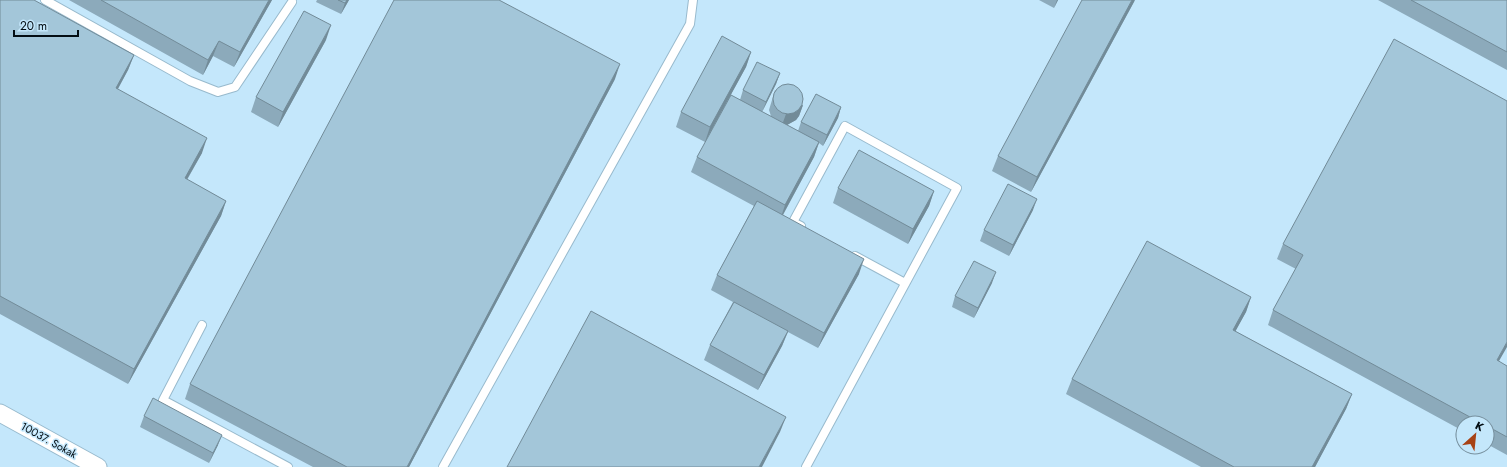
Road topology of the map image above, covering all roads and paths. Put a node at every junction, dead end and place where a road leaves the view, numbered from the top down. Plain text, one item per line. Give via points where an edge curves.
1 (45, 0) edge
2 (693, 0) edge
3 (292, 2) dead end
4 (807, 229) edge
5 (849, 252) edge
6 (905, 283) junction
7 (202, 325) dead end
8 (0, 413) edge
9 (98, 467) edge
10 (288, 467) edge
11 (443, 467) edge
12 (806, 467) edge

1 - 3 lane via 190,81 218,92 236,87
2 - 11 lane via 690,24
4 - 6 lane via 793,222 845,126 957,188
5 - 6 lane
6 - 12 lane
7 - 10 lane via 163,400
8 - 9 street, 10037. Sokak

